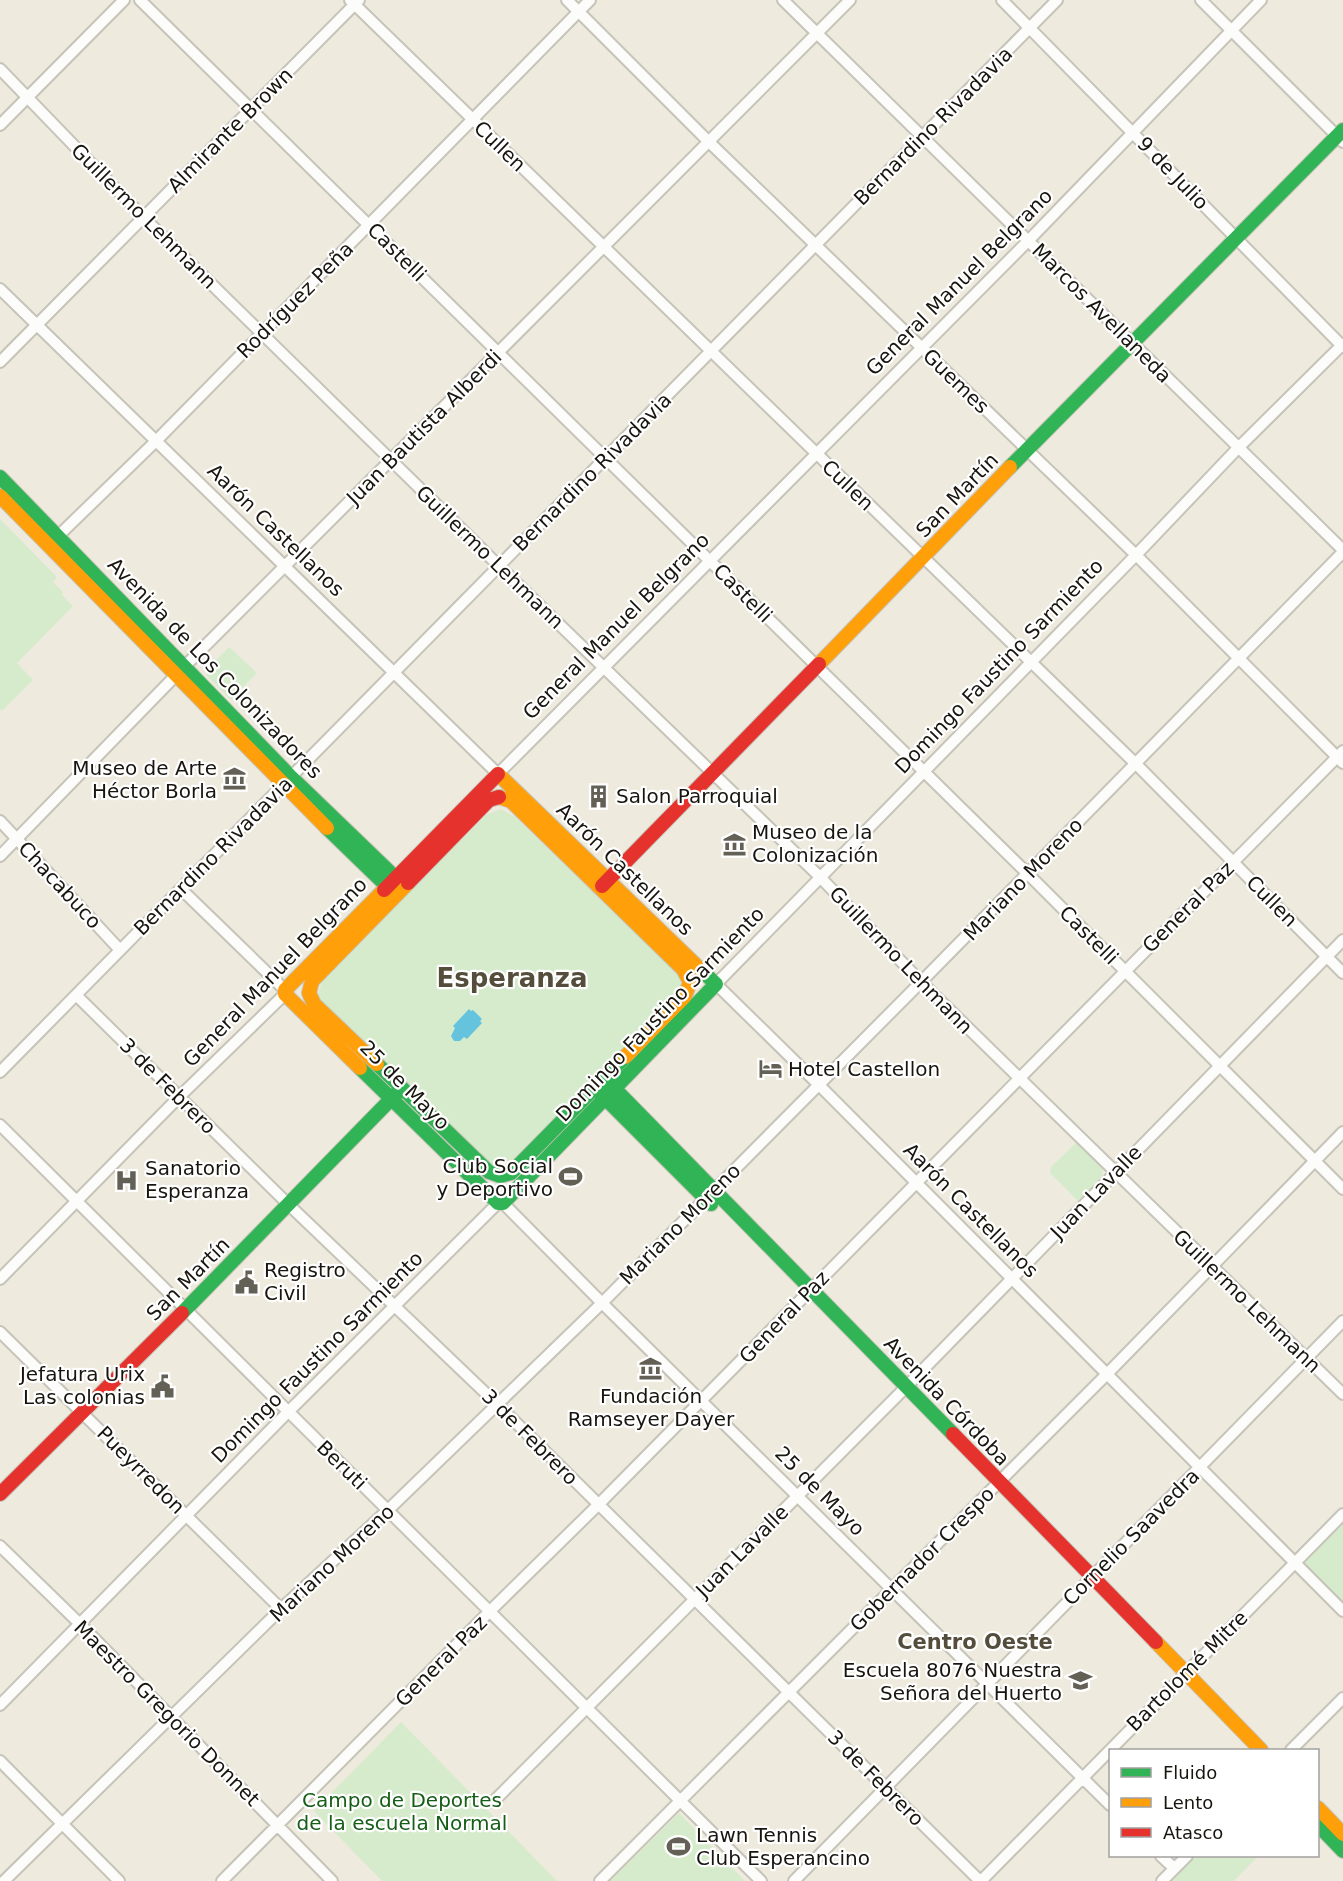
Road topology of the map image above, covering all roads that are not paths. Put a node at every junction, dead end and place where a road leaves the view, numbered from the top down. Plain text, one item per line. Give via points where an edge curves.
1 (124, 0) edge
2 (140, 0) edge
3 (567, 0) edge
4 (590, 0) edge
5 (783, 0) edge
6 (850, 0) edge
7 (1002, 0) edge
8 (1057, 0) edge
9 (1201, 0) edge
10 (1261, 0) edge
11 (355, 2) edge
12 (579, 12) junction
13 (1030, 27) junction
14 (1232, 31) junction
15 (817, 33) junction
16 (0, 69) edge
17 (27, 97) junction
18 (251, 109) junction
19 (473, 120) junction
20 (0, 125) edge
21 (1135, 133) junction
22 (922, 136) junction
23 (1341, 136) edge
24 (708, 141) junction
25 (143, 217) junction
26 (369, 225) junction
27 (1235, 238) junction
28 (1029, 240) junction
29 (816, 245) junction
30 (603, 247) junction
31 (0, 289) edge
32 (37, 325) junction
33 (262, 334) junction
34 (1132, 343) junction
35 (1343, 346) edge
36 (922, 347) junction
37 (711, 351) junction
38 (498, 352) junction
39 (0, 362) edge
40 (156, 441) junction
41 (1238, 448) junction
42 (1028, 450) junction
43 (816, 453) junction
44 (606, 458) junction
45 (391, 460) junction
46 (0, 477) edge
47 (0, 496) edge
48 (60, 537) junction
49 (48, 545) junction
50 (1343, 551) edge
51 (1136, 555) junction
52 (923, 557) junction
53 (709, 560) junction
54 (499, 566) junction
55 (286, 567) junction
56 (1239, 658) junction
57 (1031, 662) junction
58 (816, 666) junction
59 (603, 667) junction
60 (181, 671) junction
61 (394, 672) junction
62 (1341, 757) edge
63 (1136, 764) junction
64 (924, 771) junction
65 (712, 772) junction
66 (498, 774) junction
67 (287, 781) junction
68 (511, 801) joint
69 (0, 821) edge
70 (17, 838) junction
71 (0, 856) edge
72 (1233, 862) junction
73 (1028, 874) junction
74 (820, 877) junction
75 (604, 884) junction
76 (395, 886) junction
77 (181, 889) junction
78 (1343, 940) edge
79 (120, 950) junction
80 (1327, 957) junction
81 (1125, 971) junction
82 (1343, 973) edge
83 (921, 982) junction
84 (716, 984) junction
85 (310, 986) joint
86 (285, 992) junction
87 (76, 995) junction
88 (685, 996) joint
89 (1220, 1066) junction
90 (0, 1072) edge
91 (1019, 1078) junction
92 (600, 1083) junction
93 (819, 1085) junction
94 (397, 1094) junction
95 (610, 1094) junction
96 (179, 1097) junction
97 (0, 1125) edge
98 (1343, 1132) edge
99 (1315, 1161) junction
100 (489, 1172) joint
101 (1116, 1172) junction
102 (916, 1183) junction
103 (1343, 1190) edge
104 (710, 1195) junction
105 (76, 1202) junction
106 (501, 1203) junction
107 (289, 1205) junction
108 (1212, 1266) junction
109 (1012, 1278) junction
110 (0, 1279) edge
111 (807, 1293) junction
112 (602, 1303) junction
113 (395, 1306) junction
114 (185, 1310) junction
115 (1343, 1321) edge
116 (0, 1332) edge
117 (1306, 1358) junction
118 (1107, 1374) junction
119 (903, 1391) junction
120 (1343, 1394) edge
121 (701, 1401) junction
122 (497, 1404) junction
123 (83, 1412) junction
124 (288, 1412) junction
125 (1200, 1467) junction
126 (995, 1486) junction
127 (0, 1494) edge
128 (797, 1496) junction
129 (598, 1505) junction
130 (389, 1509) junction
131 (1343, 1514) edge
132 (186, 1516) junction
133 (0, 1546) edge
134 (1295, 1562) junction
135 (1088, 1580) junction
136 (892, 1590) junction
137 (694, 1600) junction
138 (281, 1610) junction
139 (490, 1611) junction
140 (1343, 1611) edge
141 (80, 1624) junction
142 (1181, 1676) junction
143 (988, 1684) junction
144 (789, 1693) junction
145 (1343, 1698) edge
146 (0, 1705) edge
147 (587, 1708) junction
148 (172, 1718) junction
149 (1111, 1749) edge
150 (1245, 1749) edge
151 (1260, 1749) edge
152 (1292, 1749) edge
153 (1109, 1751) edge
154 (0, 1761) edge
155 (1083, 1778) junction
156 (886, 1788) junction
157 (680, 1801) junction
158 (493, 1802) dead end
159 (1109, 1804) edge
160 (1319, 1810) edge
161 (62, 1824) junction
162 (279, 1826) junction
163 (1319, 1827) edge
164 (1343, 1834) edge
165 (1343, 1851) edge
166 (1162, 1857) edge
167 (1186, 1857) edge
168 (1174, 1868) junction
169 (4, 1881) edge
170 (119, 1881) edge
171 (222, 1881) edge
172 (332, 1881) edge
173 (600, 1881) edge
174 (761, 1881) edge
175 (794, 1881) edge
176 (981, 1881) edge
177 (1162, 1881) edge

1 - 17 street
2 - 18 street, Castelli
3 - 12 street, Guemes
4 - 12 street, Rodríguez Peña
5 - 15 street, Marcos Avellaneda
6 - 15 street, Juan Bautista Alberdi
7 - 13 street, 9 de Julio
8 - 13 street, Bernardino Rivadavia
9 - 14 street
10 - 14 street, General Manuel Belgrano
11 - 18 street, Almirante Brown
11 - 19 street, Cullen
12 - 19 street, Rodríguez Peña
12 - 24 street, Guemes
13 - 21 street, 9 de Julio
13 - 22 street, Bernardino Rivadavia
14 - 21 street, General Manuel Belgrano
14 - 23 street
15 - 22 street, Marcos Avellaneda
15 - 24 street, Juan Bautista Alberdi
16 - 17 street, Guillermo Lehmann
17 - 20 street
17 - 25 street, Guillermo Lehmann
18 - 25 street, Almirante Brown
18 - 26 street, Castelli
19 - 26 street, Rodríguez Peña
19 - 30 street, Cullen
21 - 27 street, 9 de Julio
21 - 28 street, General Manuel Belgrano
22 - 28 street, Marcos Avellaneda
22 - 29 street, Bernardino Rivadavia
23 - 27 main road, San Martín
24 - 29 street, Guemes
24 - 30 street, Juan Bautista Alberdi
25 - 32 street, Almirante Brown
25 - 33 street, Guillermo Lehmann
26 - 33 street, Rodríguez Peña
26 - 38 street, Castelli
27 - 34 main road, San Martín
27 - 35 street, 9 de Julio
28 - 34 street, Marcos Avellaneda
28 - 36 street, General Manuel Belgrano
29 - 36 street, Guemes
29 - 37 street, Bernardino Rivadavia
30 - 37 street, Cullen
30 - 38 street, Juan Bautista Alberdi
31 - 32 street, Aarón Castellanos
32 - 39 street, Almirante Brown
32 - 40 street, Aarón Castellanos
33 - 40 street, Rodríguez Peña
33 - 45 street, Guillermo Lehmann
34 - 41 street, Marcos Avellaneda
34 - 42 main road, San Martín
35 - 41 street, Domingo Faustino Sarmiento
36 - 42 street, Guemes
36 - 43 street, General Manuel Belgrano
37 - 43 street, Cullen
37 - 44 street, Bernardino Rivadavia
38 - 44 street, Castelli
38 - 45 street, Juan Bautista Alberdi
40 - 48 street, Rodríguez Peña
40 - 55 street, Aarón Castellanos
41 - 50 street, Marcos Avellaneda
41 - 51 street, Domingo Faustino Sarmiento
42 - 51 street, Guemes
42 - 52 main road, San Martín
43 - 52 street, Cullen
43 - 53 street, General Manuel Belgrano
44 - 53 street, Castelli
44 - 54 street, Bernardino Rivadavia
45 - 54 street, Guillermo Lehmann
45 - 55 street, Juan Bautista Alberdi
46 - 48 main road, Avenida de Los Colonizadores
47 - 49 main road, Avenida de Los Colonizadores
48 - 49 street, Rodríguez Peña
48 - 60 main road, Avenida de Los Colonizadores
49 - 60 main road, Avenida de Los Colonizadores
50 - 56 street, Mariano Moreno
51 - 56 street, Guemes
51 - 57 street, Domingo Faustino Sarmiento
52 - 57 street, Cullen
52 - 58 main road, San Martín
53 - 58 street, Castelli
53 - 59 street, General Manuel Belgrano
54 - 59 street, Guillermo Lehmann
54 - 61 street, Bernardino Rivadavia
55 - 60 street, Juan Bautista Alberdi
55 - 61 street, Aarón Castellanos
56 - 62 street, Guemes
56 - 63 street, Mariano Moreno
57 - 63 street, Cullen
57 - 64 street, Domingo Faustino Sarmiento
58 - 64 street, Castelli
58 - 65 main road, San Martín
59 - 65 street, Guillermo Lehmann
59 - 66 street, General Manuel Belgrano
60 - 67 main road, Avenida de Los Colonizadores
60 - 70 street, Juan Bautista Alberdi
61 - 66 street, Aarón Castellanos
61 - 67 street, Bernardino Rivadavia
62 - 72 street, General Paz
63 - 72 street, Cullen
63 - 73 street, Mariano Moreno
64 - 73 street, Castelli
64 - 74 street, Domingo Faustino Sarmiento
65 - 74 street, Guillermo Lehmann
65 - 75 main road, San Martín
66 - 75 main road, Aarón Castellanos
66 - 76 main road, General Manuel Belgrano
67 - 76 main road, Avenida de Los Colonizadores
67 - 77 street, Bernardino Rivadavia
68 - 75 main road, Aarón Castellanos
68 - 76 main road, General Manuel Belgrano via 499,797 489,800
69 - 70 street, Chacabuco
70 - 71 street, Juan Bautista Alberdi
70 - 79 street, Chacabuco
72 - 80 street, Cullen
72 - 81 street, General Paz
73 - 81 street, Castelli
73 - 83 street, Mariano Moreno
74 - 83 street, Guillermo Lehmann
74 - 84 street, Domingo Faustino Sarmiento
75 - 84 main road, Aarón Castellanos
75 - 88 main road, Aarón Castellanos via 683,969 690,982
76 - 85 main road, General Manuel Belgrano
76 - 86 main road, General Manuel Belgrano
77 - 79 street, Bernardino Rivadavia
77 - 86 street, 25 de Mayo
78 - 80 street, Juan Lavalle
79 - 87 street, Bernardino Rivadavia
80 - 82 street, Cullen
80 - 89 street, Juan Lavalle
81 - 89 street, Castelli
81 - 91 street, General Paz
83 - 91 street, Guillermo Lehmann
83 - 93 street, Mariano Moreno
84 - 93 street, Aarón Castellanos
84 - 95 main road, Domingo Faustino Sarmiento
85 - 94 main road, 25 de Mayo via 314,1004
86 - 94 main road, 25 de Mayo
86 - 96 street, General Manuel Belgrano
87 - 90 street, Bernardino Rivadavia
87 - 96 street, 3 de Febrero
88 - 92 main road, Domingo Faustino Sarmiento
89 - 99 street, Castelli
89 - 101 street, Juan Lavalle
91 - 101 street, Guillermo Lehmann
91 - 102 street, General Paz
92 - 95 main road, Avenida Córdoba
92 - 100 main road, Domingo Faustino Sarmiento via 511,1173 500,1176
93 - 102 street, Aarón Castellanos
93 - 104 street, Mariano Moreno
94 - 100 main road, 25 de Mayo
94 - 106 main road, 25 de Mayo
94 - 107 main road, San Martín
95 - 104 main road, Avenida Córdoba
95 - 106 main road, Domingo Faustino Sarmiento
96 - 105 street, General Manuel Belgrano
96 - 107 street, 3 de Febrero
97 - 105 street, Beruti
98 - 99 street, Gobernador Crespo
99 - 103 street, Castelli
99 - 108 street, Gobernador Crespo
101 - 108 street, Guillermo Lehmann
101 - 109 street, Juan Lavalle
102 - 109 street, Aarón Castellanos
102 - 111 street, General Paz
104 - 111 main road, Avenida Córdoba
104 - 112 street, Mariano Moreno
105 - 110 street, General Manuel Belgrano
105 - 114 street, Beruti
106 - 112 street, 25 de Mayo
106 - 113 street, Domingo Faustino Sarmiento
107 - 113 street, 3 de Febrero
107 - 114 main road, San Martín
108 - 117 street, Guillermo Lehmann
108 - 118 street, Gobernador Crespo
109 - 118 street, Aarón Castellanos
109 - 119 street, Juan Lavalle
111 - 119 main road, Avenida Córdoba
111 - 121 street, General Paz
112 - 121 street, 25 de Mayo
112 - 122 street, Mariano Moreno
113 - 122 street, 3 de Febrero
113 - 124 street, Domingo Faustino Sarmiento
114 - 123 main road, San Martín
114 - 124 street, Beruti
115 - 117 street, Cornelio Saavedra
116 - 123 street, Pueyrredon
117 - 120 street, Guillermo Lehmann
117 - 125 street, Cornelio Saavedra
118 - 125 street, Aarón Castellanos
118 - 126 street, Gobernador Crespo
119 - 126 main road, Avenida Córdoba
119 - 128 street, Juan Lavalle
121 - 128 street, 25 de Mayo
121 - 129 street, General Paz
122 - 129 street, 3 de Febrero
122 - 130 street, Mariano Moreno
123 - 127 main road, San Martín
123 - 132 street, Pueyrredon
124 - 130 street, Beruti
124 - 132 street, Domingo Faustino Sarmiento
125 - 134 street, Aarón Castellanos
125 - 135 street, Cornelio Saavedra
126 - 135 main road, Avenida Córdoba
126 - 136 street, Gobernador Crespo
128 - 136 street, 25 de Mayo
128 - 137 street, Juan Lavalle
129 - 137 street, 3 de Febrero
129 - 139 street, General Paz
130 - 138 street, Mariano Moreno
130 - 139 street, Beruti
131 - 134 street, Bartolomé Mitre
132 - 138 street, Pueyrredon
132 - 141 street, Domingo Faustino Sarmiento
133 - 141 street, Maestro Gregorio Donnet
134 - 140 street, Aarón Castellanos
134 - 142 street, Bartolomé Mitre
135 - 142 main road, Avenida Córdoba
135 - 143 street, Cornelio Saavedra
136 - 143 street, 25 de Mayo
136 - 144 street, Gobernador Crespo
137 - 144 street, 3 de Febrero
137 - 147 street, Juan Lavalle
138 - 148 street, Mariano Moreno
139 - 147 street, Beruti
139 - 162 street, General Paz
141 - 146 street, Domingo Faustino Sarmiento
141 - 148 street, Maestro Gregorio Donnet
142 - 149 street, Bartolomé Mitre
142 - 150 main road, Avenida Córdoba
142 - 151 main road, Avenida Córdoba
143 - 155 street, 25 de Mayo
143 - 156 street, Cornelio Saavedra
144 - 156 street, 3 de Febrero
144 - 157 street, Gobernador Crespo
145 - 152 street
147 - 157 street, Beruti
147 - 158 street, Juan Lavalle
148 - 161 street, Mariano Moreno
148 - 162 street, Maestro Gregorio Donnet
153 - 155 street, Bartolomé Mitre
154 - 161 street
155 - 159 street, 25 de Mayo
155 - 176 street, Bartolomé Mitre
156 - 175 street, Cornelio Saavedra
156 - 176 street, 3 de Febrero
157 - 173 street, Gobernador Crespo
157 - 174 street, Beruti
160 - 164 main road
161 - 169 street, Mariano Moreno
161 - 170 street
162 - 171 street, General Paz
162 - 172 street, Maestro Gregorio Donnet
163 - 165 main road
166 - 168 street
167 - 168 street
168 - 177 street

